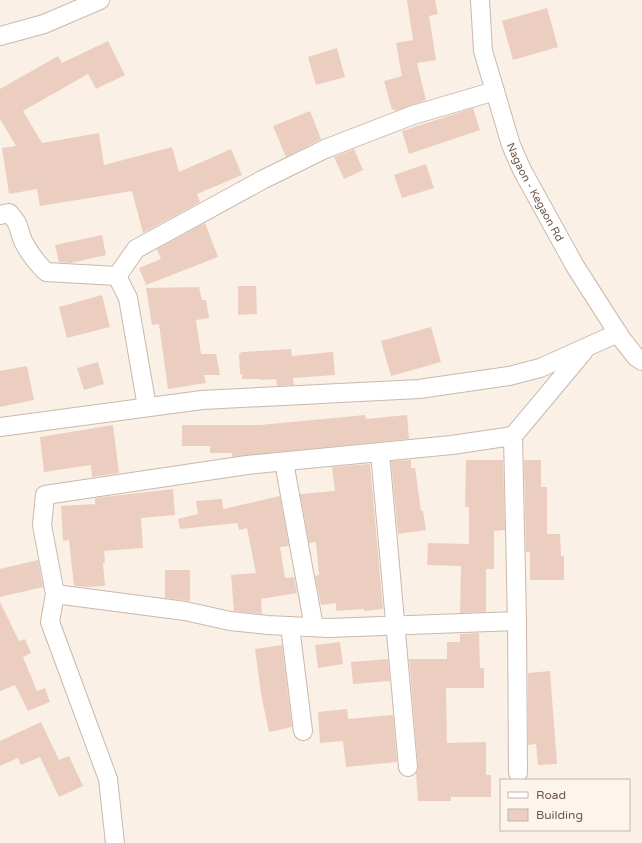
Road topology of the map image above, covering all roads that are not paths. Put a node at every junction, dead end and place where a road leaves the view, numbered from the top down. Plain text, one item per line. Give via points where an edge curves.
1 (100, 0) edge
2 (480, 0) edge
3 (0, 36) edge
4 (495, 91) junction
5 (0, 215) edge
6 (117, 276) junction
7 (618, 333) junction
8 (588, 347) junction
9 (642, 361) edge
10 (147, 407) junction
11 (0, 427) edge
12 (513, 436) junction
13 (380, 453) junction
14 (284, 462) junction
15 (55, 594) junction
16 (517, 621) junction
17 (290, 626) junction
18 (396, 626) junction
19 (314, 627) junction
20 (303, 731) dead end
21 (408, 767) dead end
22 (518, 773) dead end
23 (115, 843) edge

1 - 3 street via 44,24
2 - 4 street, Nagaon - Kegaon Rd via 483,51
4 - 6 street via 413,115 325,149 262,180 136,249
4 - 7 street, Nagaon - Kegaon Rd via 511,145 522,170 575,266
5 - 6 street via 9,213 19,224 23,240 34,261 46,272
6 - 10 street via 128,298
7 - 8 street
7 - 9 street, Nagaon - Kegaon Rd
8 - 10 street via 540,368 510,376 419,389 202,400
8 - 12 street
10 - 11 street
12 - 13 street
12 - 16 street
13 - 14 street
13 - 18 street
14 - 15 street via 247,465 45,495 42,525
14 - 19 street
15 - 17 street via 185,611 230,621
15 - 23 street via 50,622 108,779
16 - 18 street
16 - 22 street
17 - 19 street
17 - 20 street
18 - 19 street
18 - 21 street

